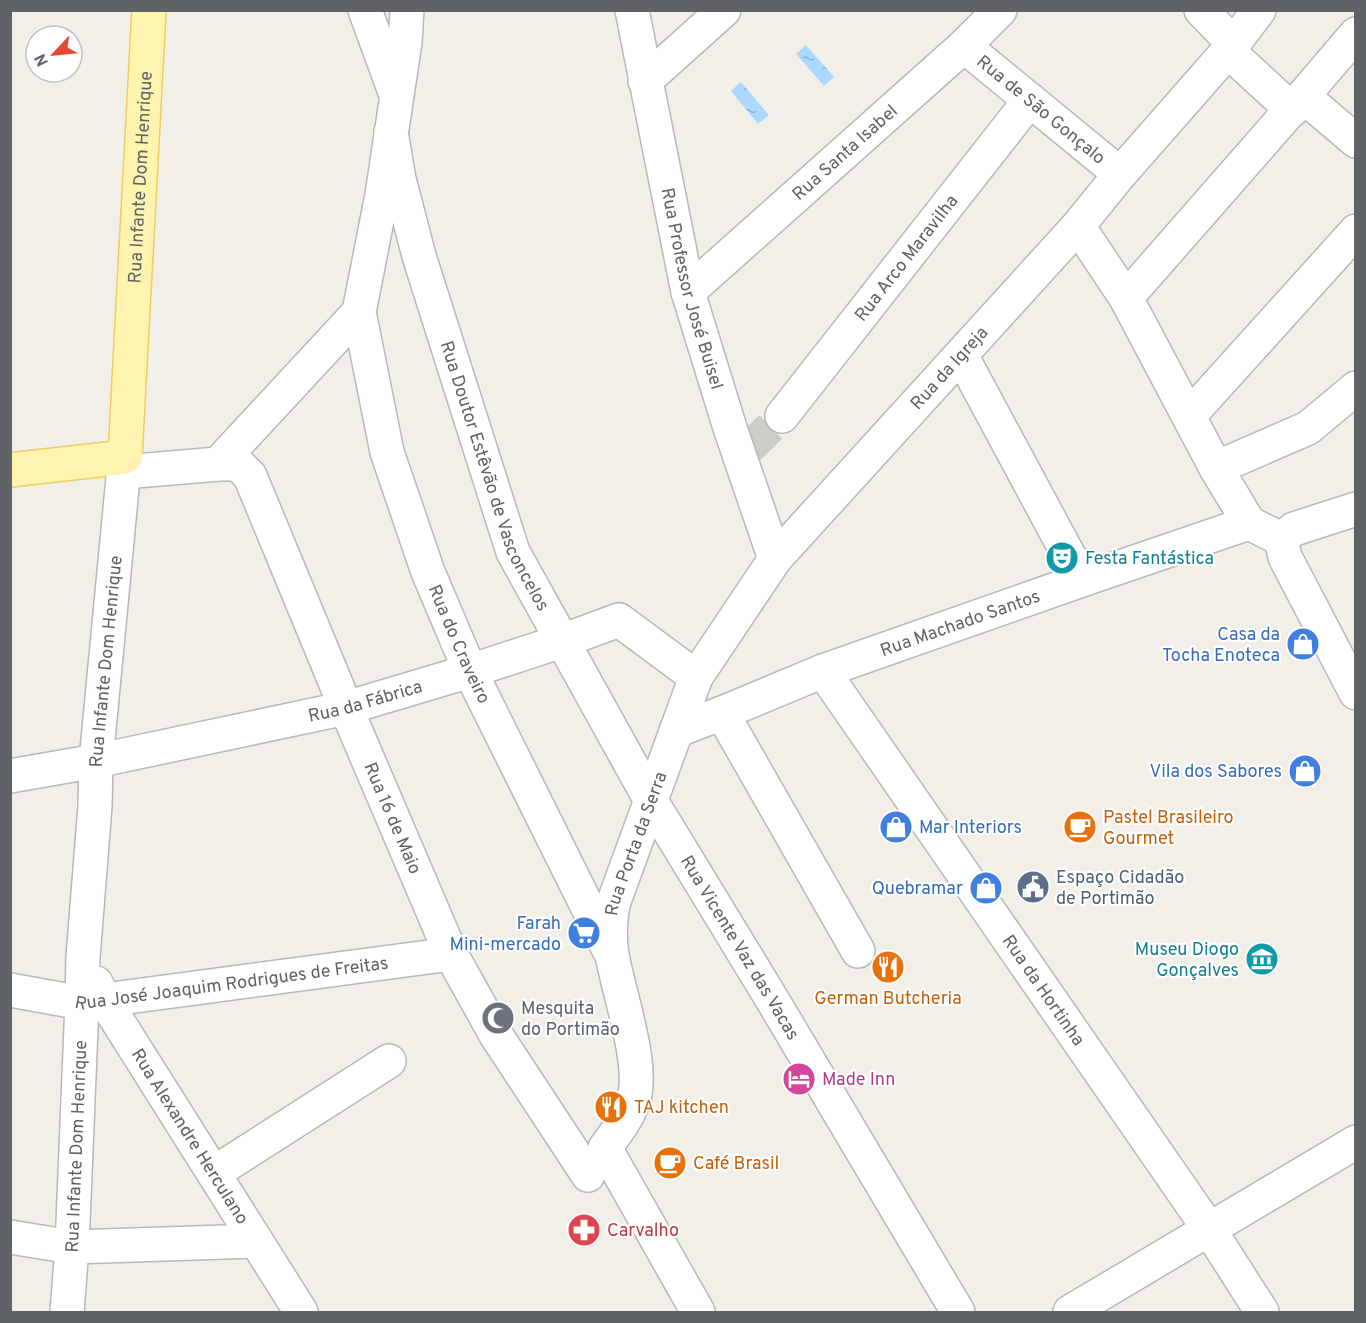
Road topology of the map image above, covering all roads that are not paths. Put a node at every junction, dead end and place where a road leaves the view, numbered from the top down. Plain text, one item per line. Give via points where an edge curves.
1 (149, 10) edge
2 (365, 10) edge
3 (407, 10) edge
4 (632, 10) edge
5 (724, 10) edge
6 (1000, 10) edge
7 (1201, 10) edge
8 (1258, 10) edge
9 (1356, 34) edge
10 (964, 46) junction
11 (1230, 47) junction
12 (645, 81) junction
13 (396, 97) junction
14 (1030, 100) junction
15 (1297, 103) junction
16 (391, 132) junction
17 (1356, 141) edge
18 (1120, 174) junction
19 (1078, 226) junction
20 (1356, 231) edge
21 (688, 292) junction
22 (1126, 298) junction
23 (359, 312) junction
24 (961, 355) junction
25 (1356, 388) edge
26 (782, 416) tunnel mouth
27 (1189, 416) junction
28 (218, 464) junction
29 (124, 465) junction
30 (1216, 468) junction
31 (10, 470) edge
32 (1356, 509) edge
33 (1249, 523) junction
34 (1281, 539) junction
35 (775, 559) junction
36 (1082, 580) junction
37 (562, 641) junction
38 (470, 671) junction
39 (823, 671) junction
40 (696, 677) junction
41 (1356, 693) edge
42 (346, 708) junction
43 (722, 713) junction
44 (676, 731) junction
45 (96, 761) junction
46 (10, 776) edge
47 (650, 799) junction
48 (858, 951) dead end
49 (451, 954) junction
50 (612, 956) junction
51 (83, 957) joint
52 (10, 990) edge
53 (94, 1002) junction
54 (389, 1061) dead end
55 (1356, 1142) edge
56 (214, 1173) junction
57 (588, 1175) dead end
58 (1209, 1229) junction
59 (10, 1237) edge
60 (256, 1241) junction
61 (72, 1247) junction
62 (67, 1312) edge
63 (301, 1312) edge
64 (698, 1312) edge
65 (958, 1312) edge
66 (1070, 1312) edge
67 (1262, 1312) edge

1 - 29 main road, Rua Infante Dom Henrique
2 - 13 street
3 - 13 street
4 - 12 street, Rua Professor José Buisel
5 - 12 street
6 - 10 street, Rua Santa Isabel
7 - 11 street
8 - 11 street, Rua da Igreja
9 - 15 street
10 - 14 street, Rua de São Gonçalo
10 - 21 street, Rua Santa Isabel
11 - 15 street
11 - 18 street, Rua da Igreja
12 - 21 street, Rua Professor José Buisel
13 - 16 street
14 - 18 street, Rua de São Gonçalo
14 - 26 street, Rua Arco Maravilha
15 - 17 street
15 - 22 street
16 - 23 street
16 - 37 street, Rua Doutor Estêvão de Vasconcelos via 418,256 513,552
18 - 19 street, Rua da Igreja
19 - 22 street
19 - 24 street, Rua da Igreja
20 - 27 street
21 - 35 street, Rua Professor José Buisel via 744,454
22 - 27 street
23 - 28 street
23 - 38 street, Rua do Craveiro via 387,452 428,572
24 - 35 street, Rua da Igreja
24 - 36 street
25 - 30 street via 1308,428
27 - 30 street
28 - 29 street
28 - 42 street, Rua 16 de Maio via 237,464 250,476
29 - 31 main road
29 - 45 street, Rua Infante Dom Henrique
30 - 33 street
32 - 34 street via 1294,529
33 - 34 street
33 - 36 street, Rua Machado Santos
34 - 41 street via 1285,557
35 - 40 street, Rua Porta da Serra
36 - 39 street, Rua Machado Santos
37 - 38 street, Rua da Fábrica
37 - 40 street, Rua da Fábrica via 620,620
37 - 47 street, Rua Doutor Estêvão de Vasconcelos
38 - 42 street, Rua da Fábrica
38 - 50 street, Rua do Craveiro
39 - 43 street, Rua Machado Santos
39 - 58 street, Rua da Hortinha
40 - 44 street, Rua Porta da Serra
42 - 45 street, Rua da Fábrica
42 - 49 street, Rua 16 de Maio
43 - 44 street, Rua Machado Santos
43 - 48 street
44 - 47 street, Rua Porta da Serra
45 - 46 street, Rua da Fábrica
45 - 51 street, Rua Infante Dom Henrique
47 - 50 street, Rua Porta da Serra via 613,904 609,928
47 - 65 street, Rua Vicente Vaz das Vacas
49 - 53 street, Rua José Joaquim Rodrigues de Freitas
49 - 57 street, Rua 16 de Maio via 496,1035
50 - 64 street, Rua Porta da Serra via 635,1061 636,1085 633,1103 605,1148
51 - 53 street, Rua Alexandre Herculano
52 - 53 street, Rua José Joaquim Rodrigues de Freitas
53 - 56 street, Rua Alexandre Herculano
53 - 61 street, Rua Infante Dom Henrique
54 - 56 street
55 - 58 street
56 - 60 street, Rua Alexandre Herculano
58 - 66 street
58 - 67 street, Rua da Hortinha
59 - 61 street
60 - 61 street
60 - 63 street, Rua Alexandre Herculano
61 - 62 street, Rua Infante Dom Henrique

